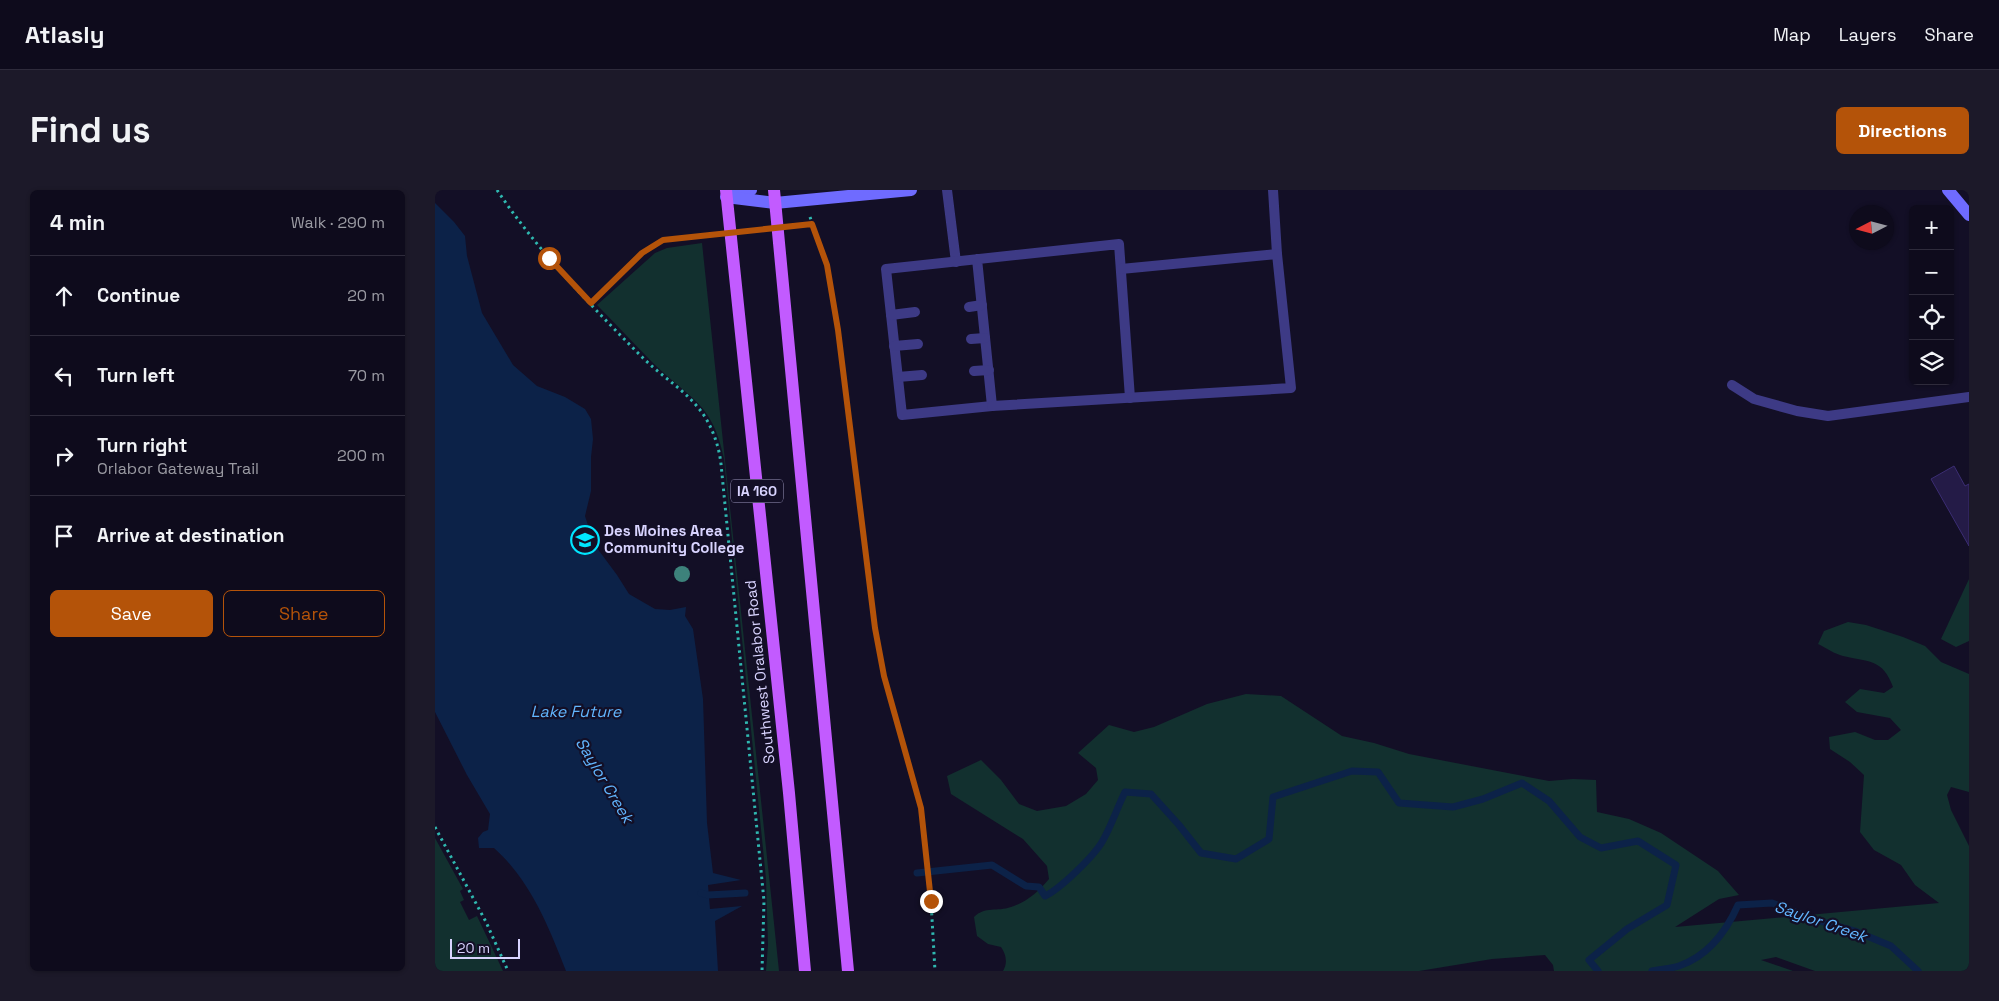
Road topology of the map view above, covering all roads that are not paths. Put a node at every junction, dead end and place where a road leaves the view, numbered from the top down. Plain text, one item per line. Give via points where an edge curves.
1 (751, 190) edge
2 (774, 190) edge
3 (911, 190) edge
4 (947, 190) edge
5 (1273, 190) edge
6 (1954, 192) edge
7 (726, 194) edge
8 (775, 203) junction
9 (1969, 215) edge
10 (1277, 254) junction
11 (977, 259) junction
12 (956, 262) junction
13 (1121, 269) junction
14 (982, 305) junction
15 (969, 307) dead end
16 (915, 312) dead end
17 (891, 315) junction
18 (985, 338) junction
19 (971, 339) dead end
20 (918, 344) dead end
21 (894, 346) junction
22 (989, 370) junction
23 (974, 371) dead end
24 (922, 375) dead end
25 (898, 377) junction
26 (1732, 385) dead end
27 (1969, 397) edge
28 (1130, 398) junction
29 (992, 406) junction
30 (805, 971) edge
31 (848, 971) edge

1 - 7 street
2 - 8 main road, IA 160
3 - 8 street
4 - 12 lane
5 - 10 lane
6 - 9 street
7 - 8 street
7 - 30 main road, Southwest Oralabor Road / IA 160
8 - 31 main road, IA 160
10 - 13 lane
10 - 28 lane via 1291,388
11 - 12 lane
11 - 13 lane via 1119,244
11 - 14 lane
12 - 17 lane via 886,269
13 - 28 lane
14 - 15 lane
14 - 18 lane
16 - 17 lane
17 - 21 lane
18 - 19 lane
18 - 22 lane
20 - 21 lane
21 - 25 lane
22 - 23 lane
22 - 29 lane
24 - 25 lane
25 - 29 lane via 901,415
26 - 27 lane via 1754,399 1827,416
28 - 29 lane

